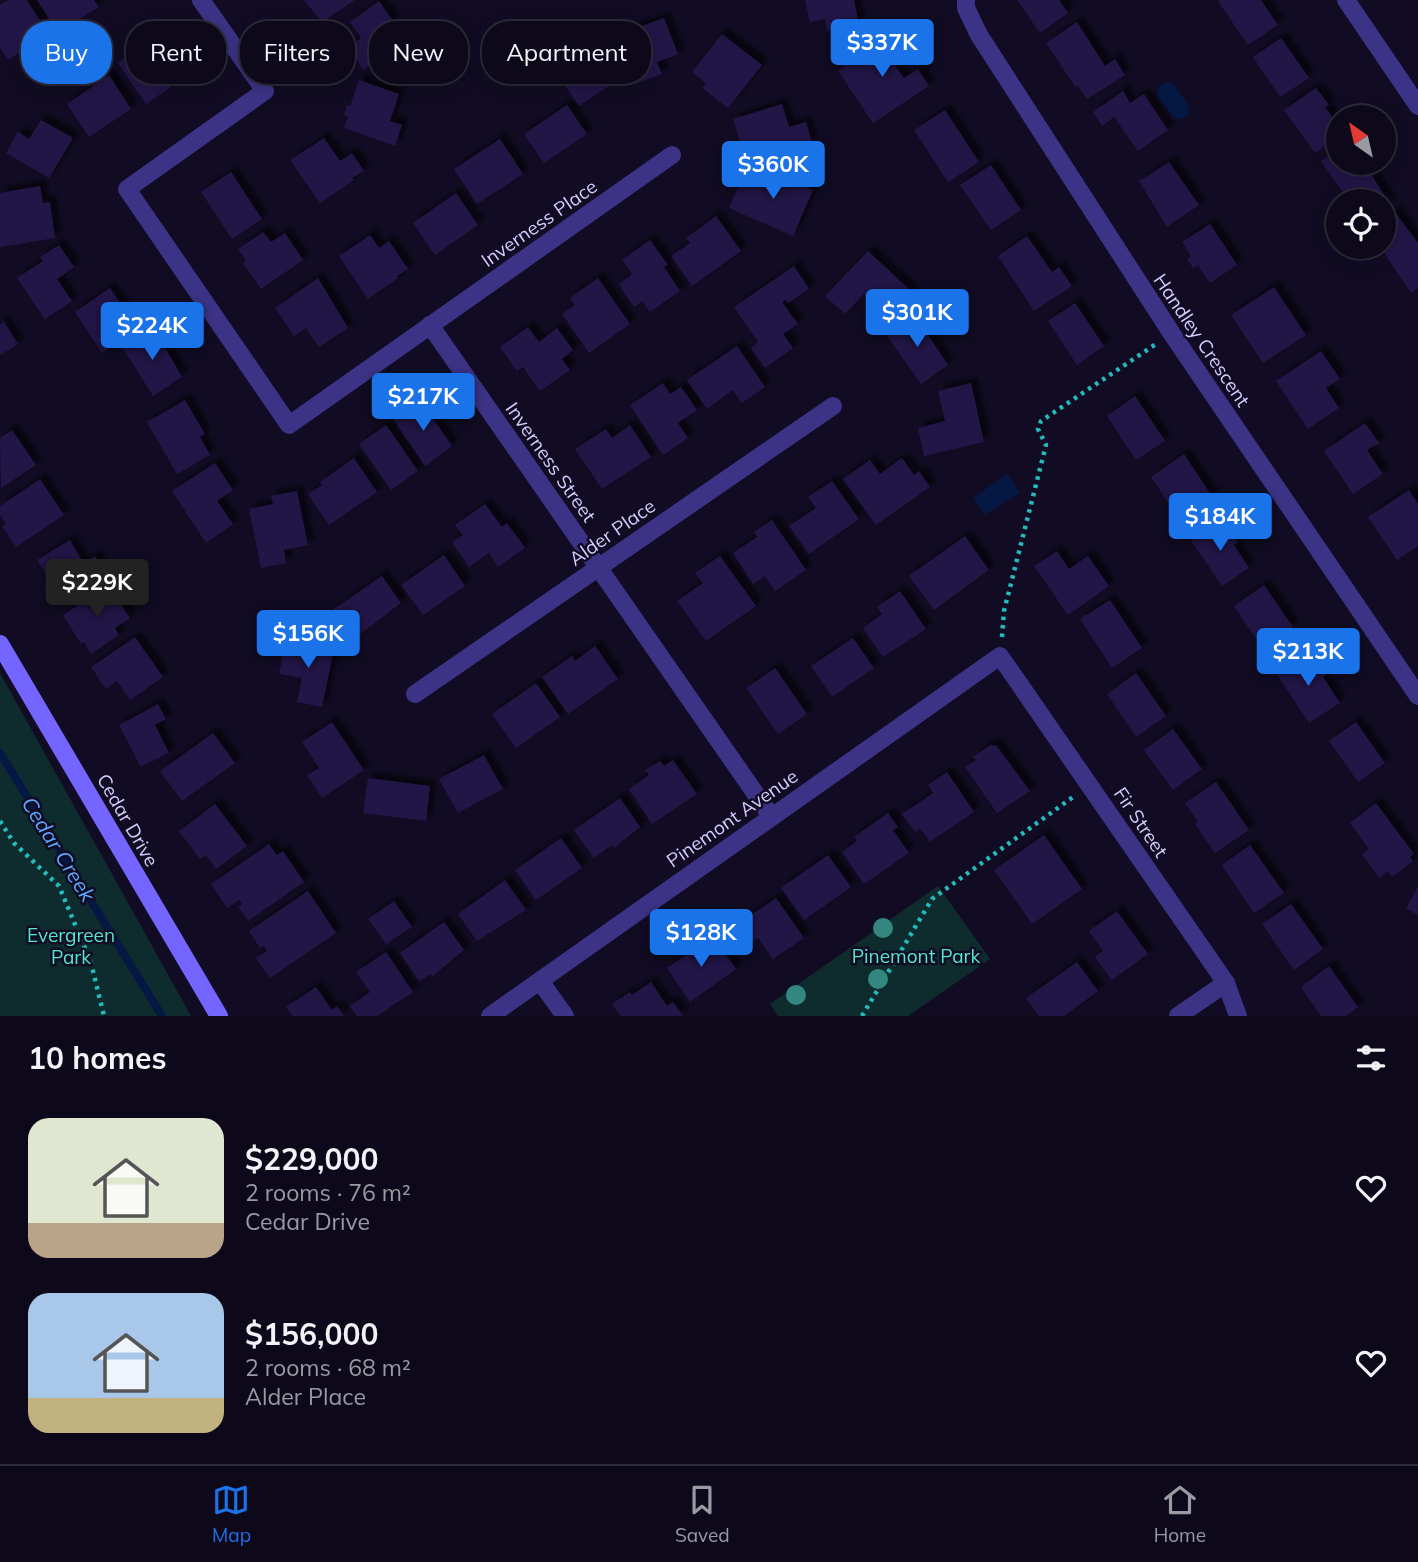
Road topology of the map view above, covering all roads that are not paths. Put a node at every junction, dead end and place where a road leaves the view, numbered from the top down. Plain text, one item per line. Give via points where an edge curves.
1 (201, 0) edge
2 (966, 0) edge
3 (1346, 0) edge
4 (1418, 106) edge
5 (672, 155) dead end
6 (430, 325) junction
7 (833, 406) dead end
8 (599, 567) junction
9 (0, 645) edge
10 (1000, 656) joint
11 (415, 694) dead end
12 (1418, 696) edge
13 (771, 816) junction
14 (541, 981) junction
15 (1226, 983) junction
16 (219, 1016) edge
17 (490, 1016) edge
18 (565, 1016) edge
19 (1178, 1016) edge
20 (1238, 1016) edge

1 - 6 street via 265,91 127,189 289,425
2 - 12 street, Handley Crescent via 965,8 979,35 1172,334
3 - 4 street
5 - 6 street, Inverness Place
6 - 8 street, Inverness Street
7 - 8 street, Alder Place
8 - 11 street, Alder Place
8 - 13 street, Inverness Street
9 - 16 street, Cedar Drive
10 - 13 street, Pinemont Avenue
10 - 15 street, Fir Street
13 - 14 street, Pinemont Avenue
14 - 17 street, Pinemont Avenue
14 - 18 street
15 - 19 street
15 - 20 street, Fir Street

